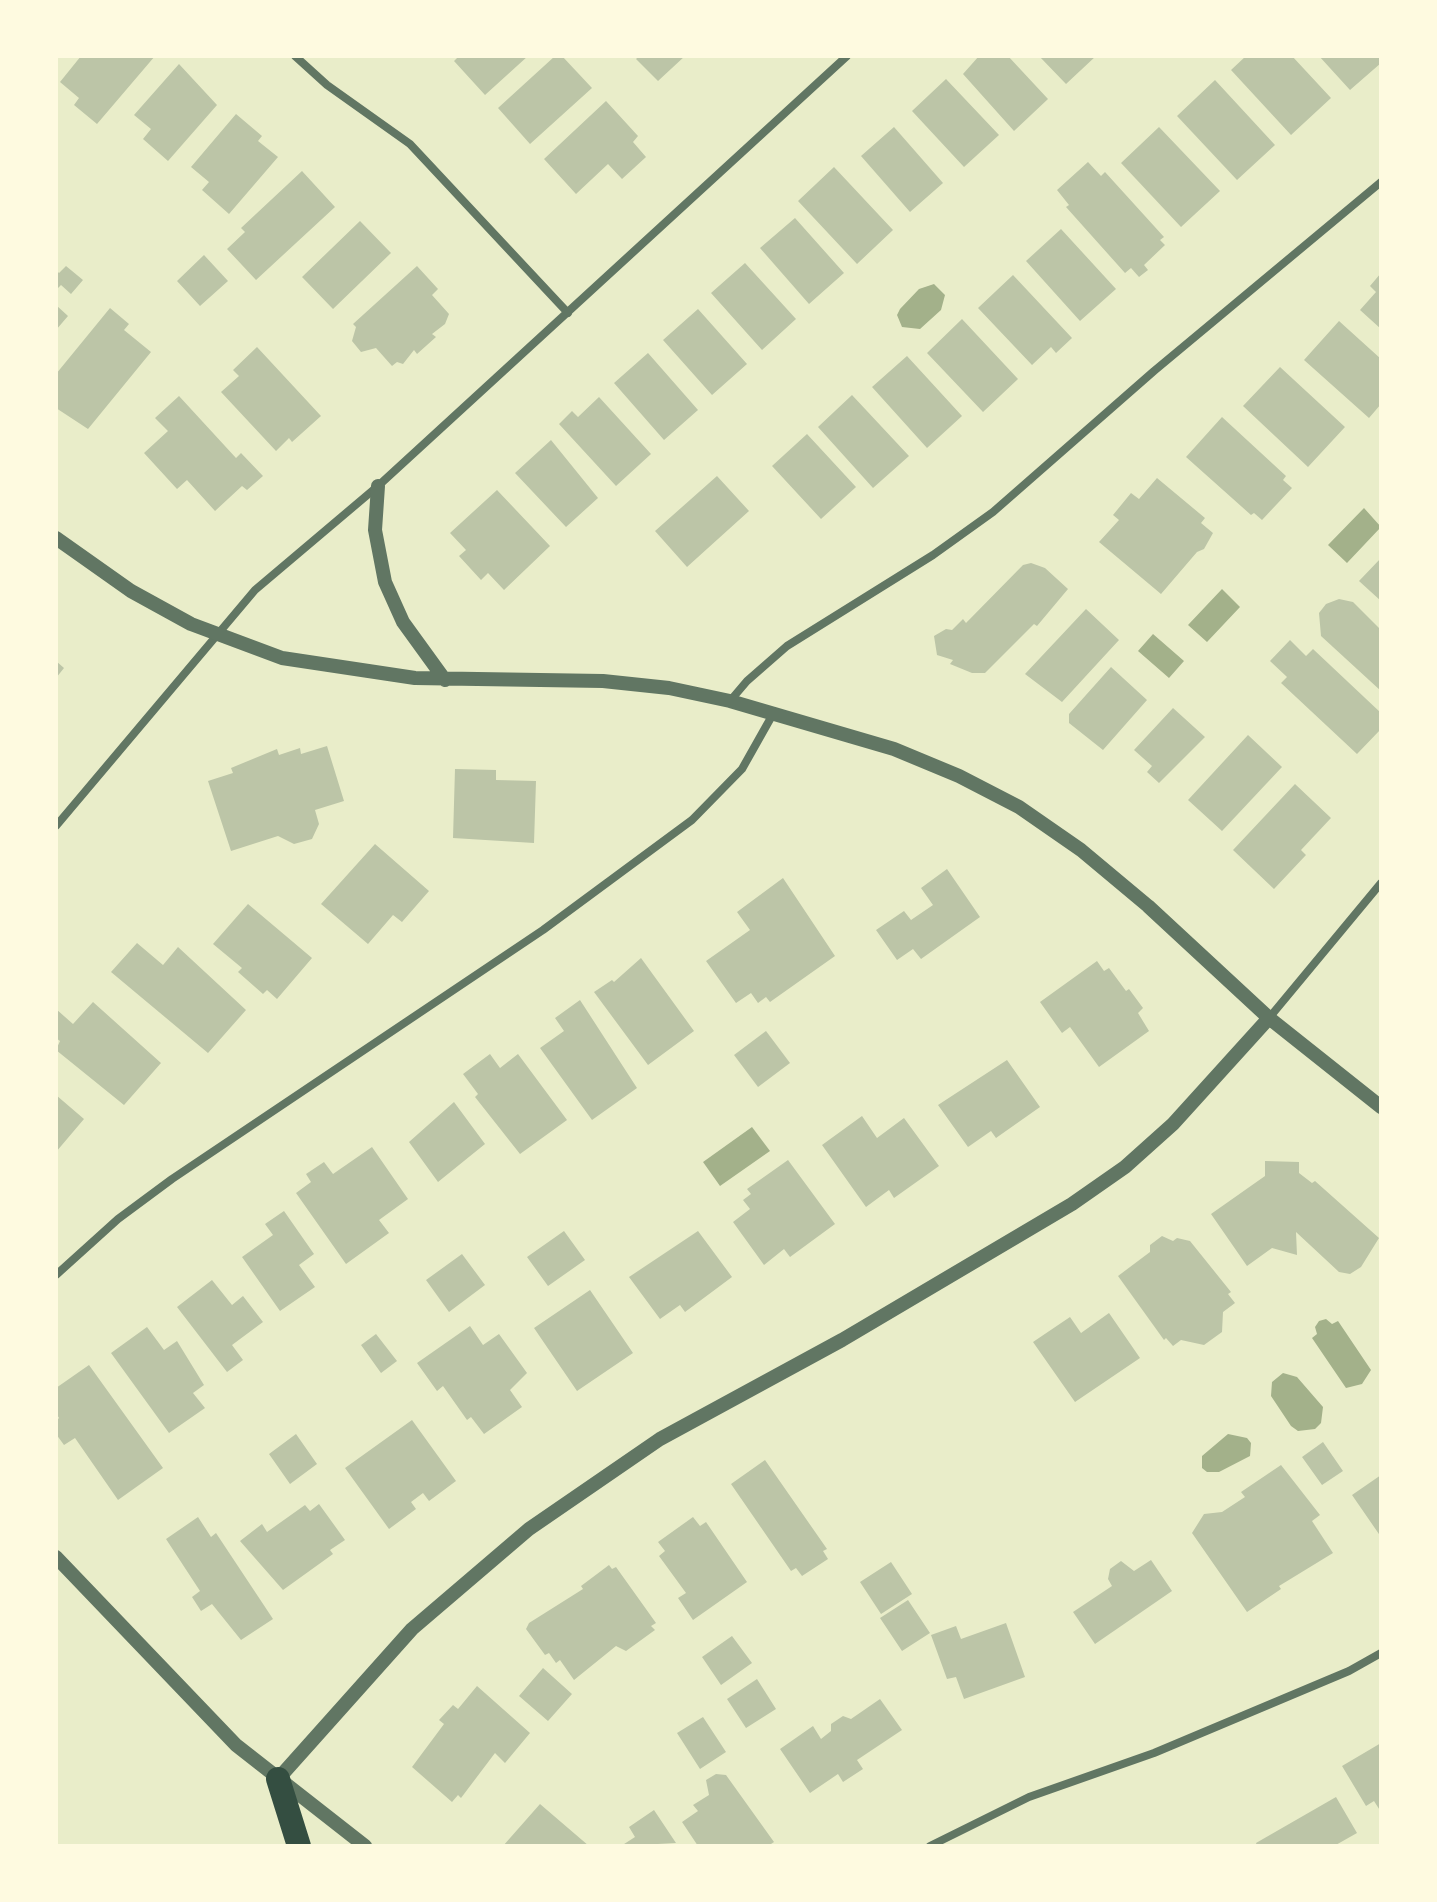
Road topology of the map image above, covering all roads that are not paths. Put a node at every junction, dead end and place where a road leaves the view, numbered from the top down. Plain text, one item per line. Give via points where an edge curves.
1 (295, 56) edge
2 (847, 56) edge
3 (1381, 182) edge
4 (568, 313) junction
5 (378, 486) junction
6 (56, 538) edge
7 (216, 636) junction
8 (445, 680) junction
9 (730, 701) junction
10 (773, 714) junction
11 (56, 826) edge
12 (1381, 883) edge
13 (1269, 1018) junction
14 (1381, 1107) edge
15 (56, 1275) edge
16 (56, 1557) edge
17 (1381, 1653) edge
18 (278, 1779) junction
19 (299, 1846) edge
20 (365, 1846) edge
21 (930, 1846) edge

1 - 4 street via 410,144
2 - 4 street
3 - 9 street via 993,512 787,646
4 - 5 street
5 - 7 street via 255,590
5 - 8 street via 375,530 385,582 403,622
6 - 7 street via 131,591
7 - 8 street via 317,665
7 - 11 street
8 - 9 street via 637,683
9 - 10 street
10 - 13 street via 894,749 988,789 1029,813 1137,896
10 - 15 street via 742,769 692,820 543,930 163,1185
12 - 13 street
13 - 14 street
13 - 18 street via 1173,1124 1072,1204 804,1362 660,1439 529,1529 412,1629
16 - 18 street via 225,1734
17 - 21 street via 1180,1742 1029,1797
18 - 19 highway
18 - 20 street

